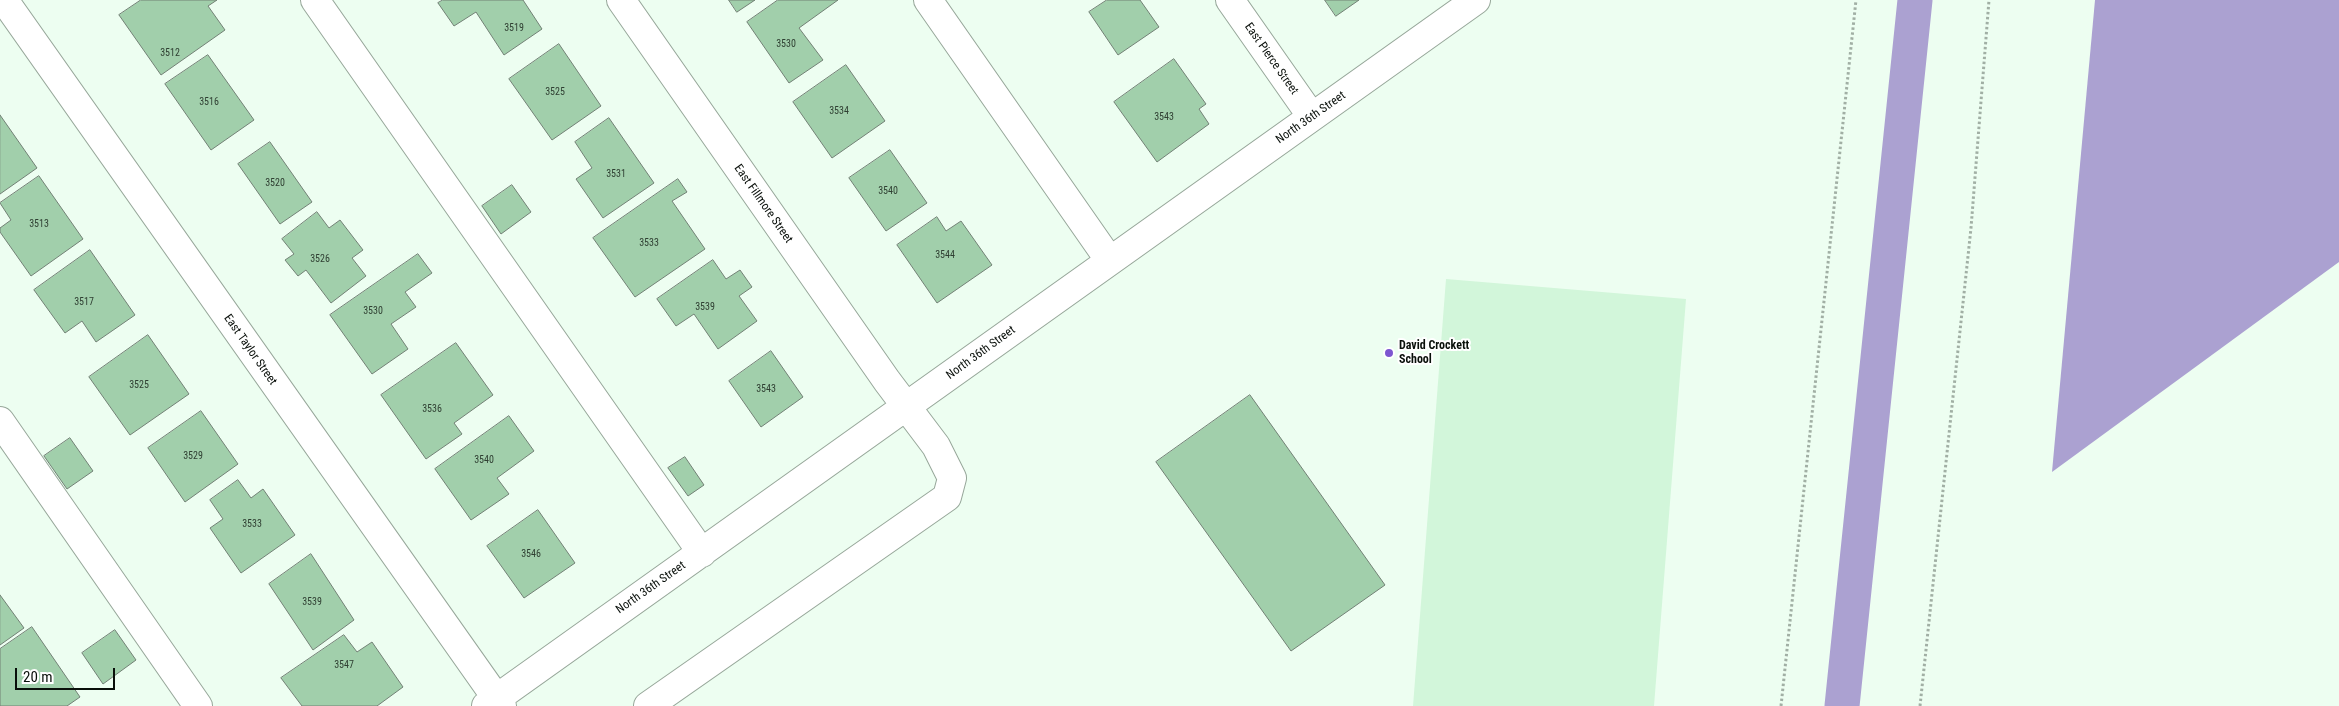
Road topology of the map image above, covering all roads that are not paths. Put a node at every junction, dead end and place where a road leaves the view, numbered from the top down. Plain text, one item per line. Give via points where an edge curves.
1 (4, 0) edge
2 (315, 0) edge
3 (621, 0) edge
4 (928, 0) edge
5 (1230, 0) edge
6 (1476, 0) edge
7 (1312, 117) junction
8 (1110, 261) junction
9 (906, 407) junction
10 (0, 421) edge
11 (702, 552) junction
12 (494, 704) edge
13 (198, 706) edge
14 (648, 706) edge

1 - 12 street, East Taylor Street
2 - 11 street
3 - 9 street, East Fillmore Street
4 - 8 street
5 - 7 street, East Pierce Street
6 - 7 street, North 36th Street
7 - 8 street, North 36th Street
8 - 9 street, North 36th Street
9 - 11 street, North 36th Street
9 - 14 street, East Fillmore Street via 936,446 952,478 947,497
10 - 13 street
11 - 12 street, North 36th Street

